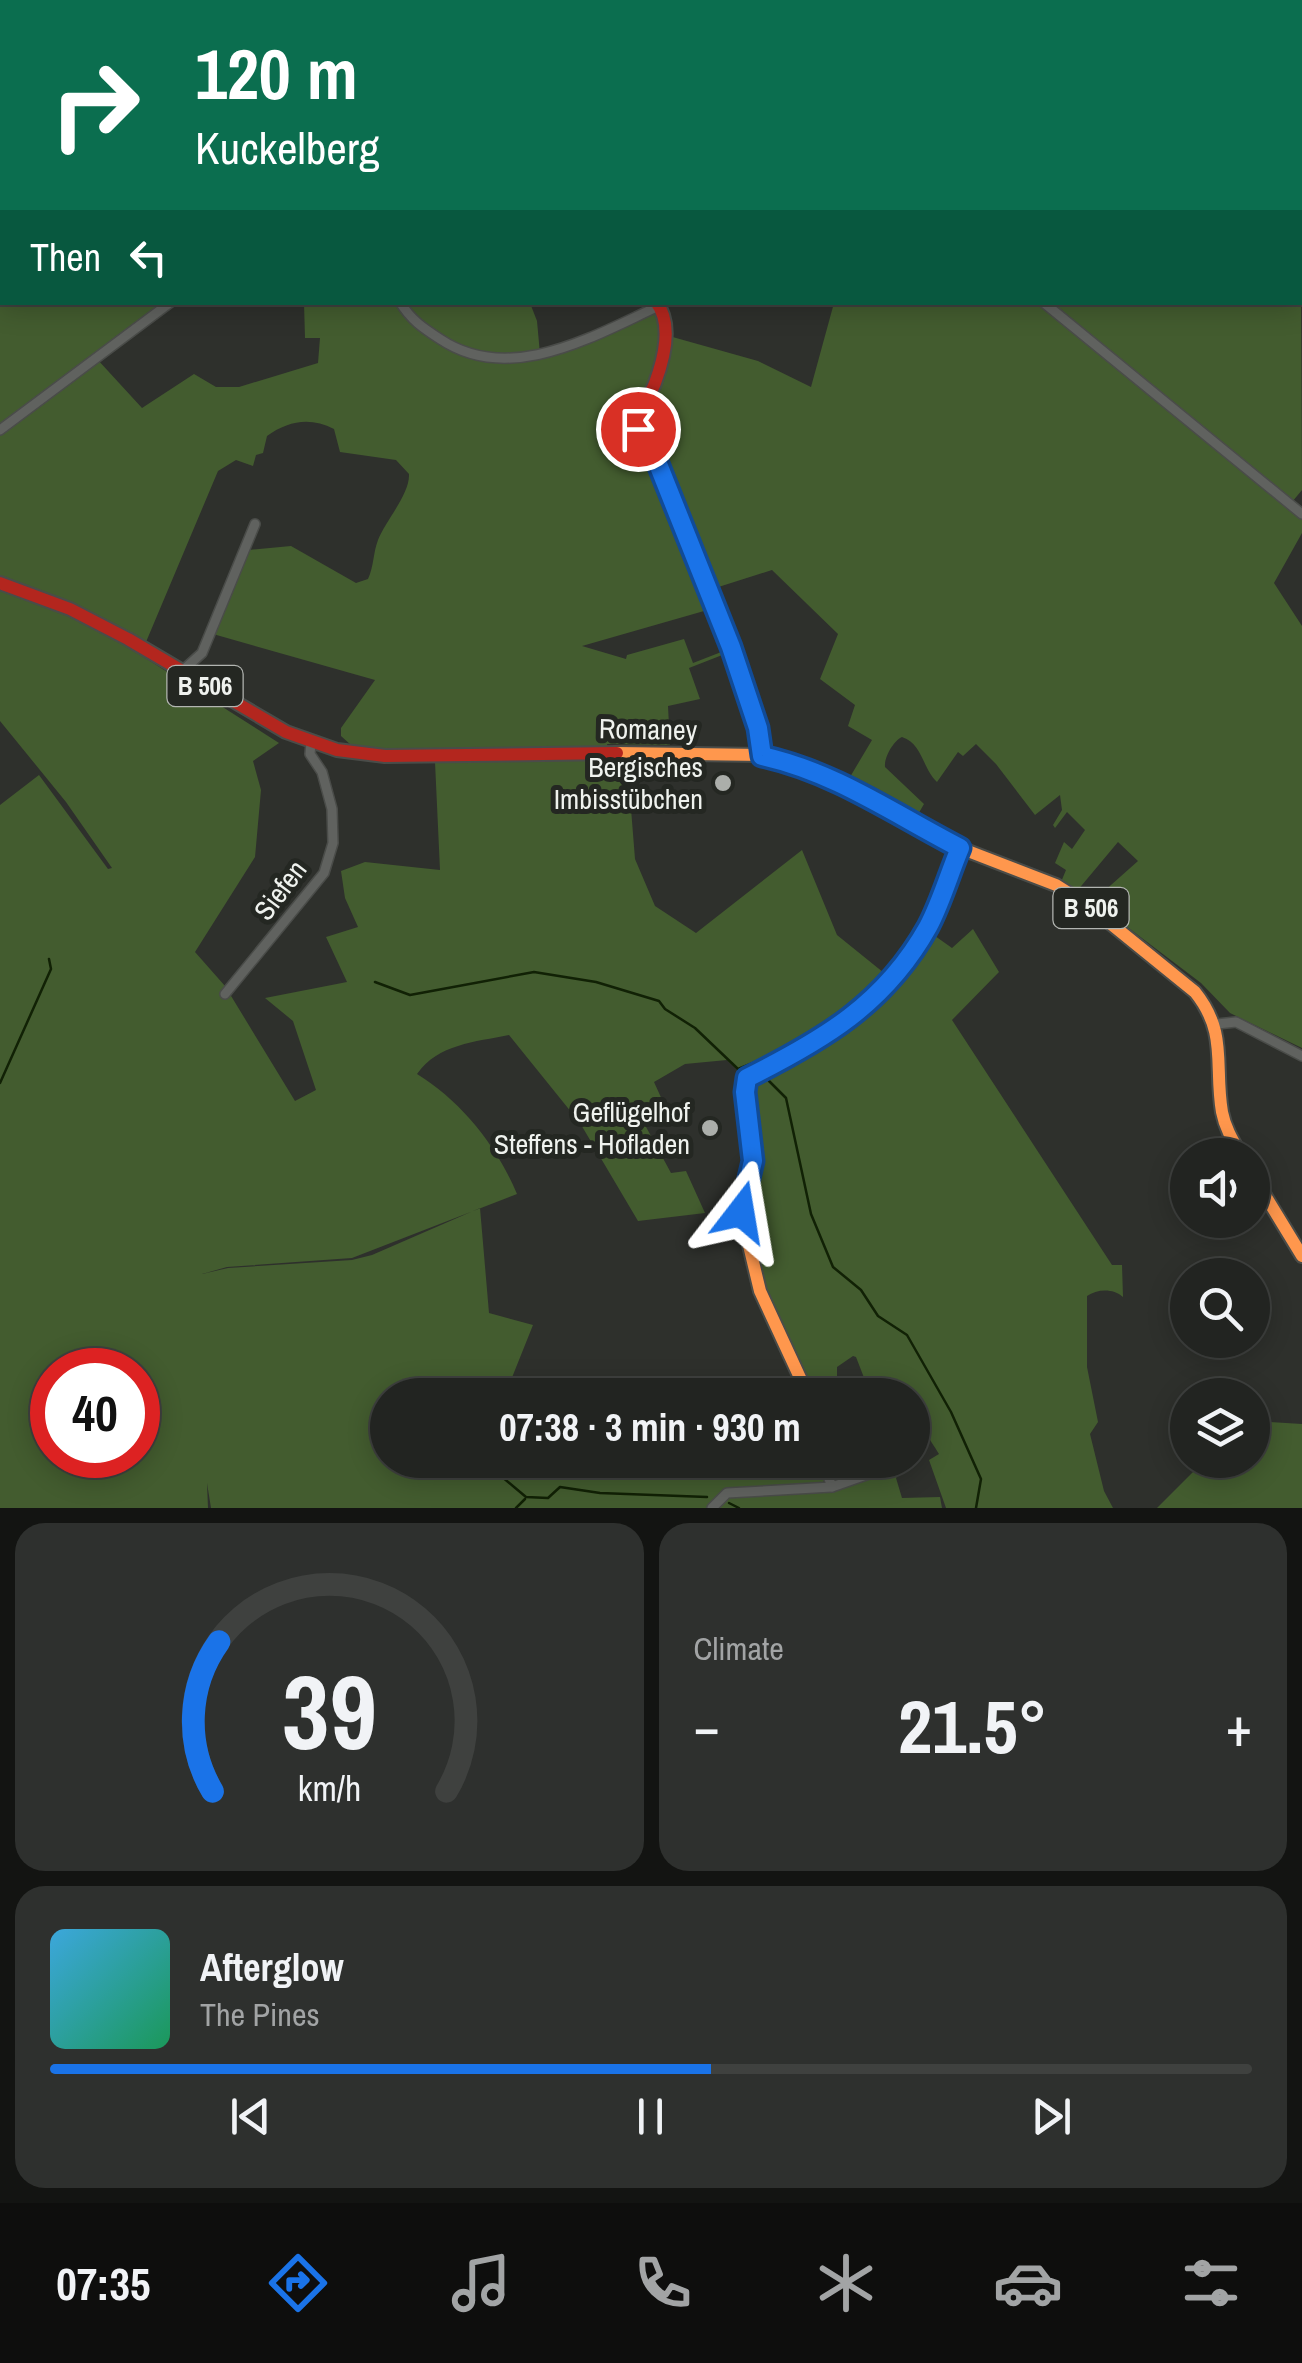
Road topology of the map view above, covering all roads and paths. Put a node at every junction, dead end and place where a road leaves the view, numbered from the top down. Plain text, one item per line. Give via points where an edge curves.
1 (168, 305) edge
2 (402, 305) edge
3 (658, 305) edge
4 (660, 305) edge
5 (1047, 305) edge
6 (0, 430) edge
7 (1302, 514) edge
8 (255, 524) dead end
9 (0, 583) edge
10 (181, 672) junction
11 (312, 744) junction
12 (762, 756) junction
13 (960, 848) junction
14 (226, 994) dead end
15 (1216, 1024) junction
16 (1302, 1056) edge
17 (1233, 1138) edge
18 (1270, 1204) edge
19 (1302, 1256) edge
20 (800, 1378) edge
21 (829, 1478) edge
22 (858, 1478) edge
23 (832, 1487) junction
24 (712, 1508) edge

1 - 6 street
2 - 3 street via 410,319 453,348 509,358 540,356
4 - 12 main road via 664,351 638,429 731,647
5 - 7 street
8 - 10 street via 202,653
9 - 10 main road, B 506 via 70,609
10 - 11 main road, B 506
11 - 12 main road, Romaney / B 506 via 385,756
11 - 14 street, Siefen via 332,809 333,843 324,873
12 - 13 main road, Romaney / B 506 via 846,783
13 - 15 main road, Romaney / B 506 via 1056,885 1089,906 1202,999
13 - 20 main road via 926,931 858,1015 747,1078 753,1161 741,1212 760,1291
15 - 16 street via 1236,1022
15 - 17 main road, B 506 via 1223,1116
18 - 19 main road
21 - 23 street
22 - 23 street
23 - 24 street via 727,1493

